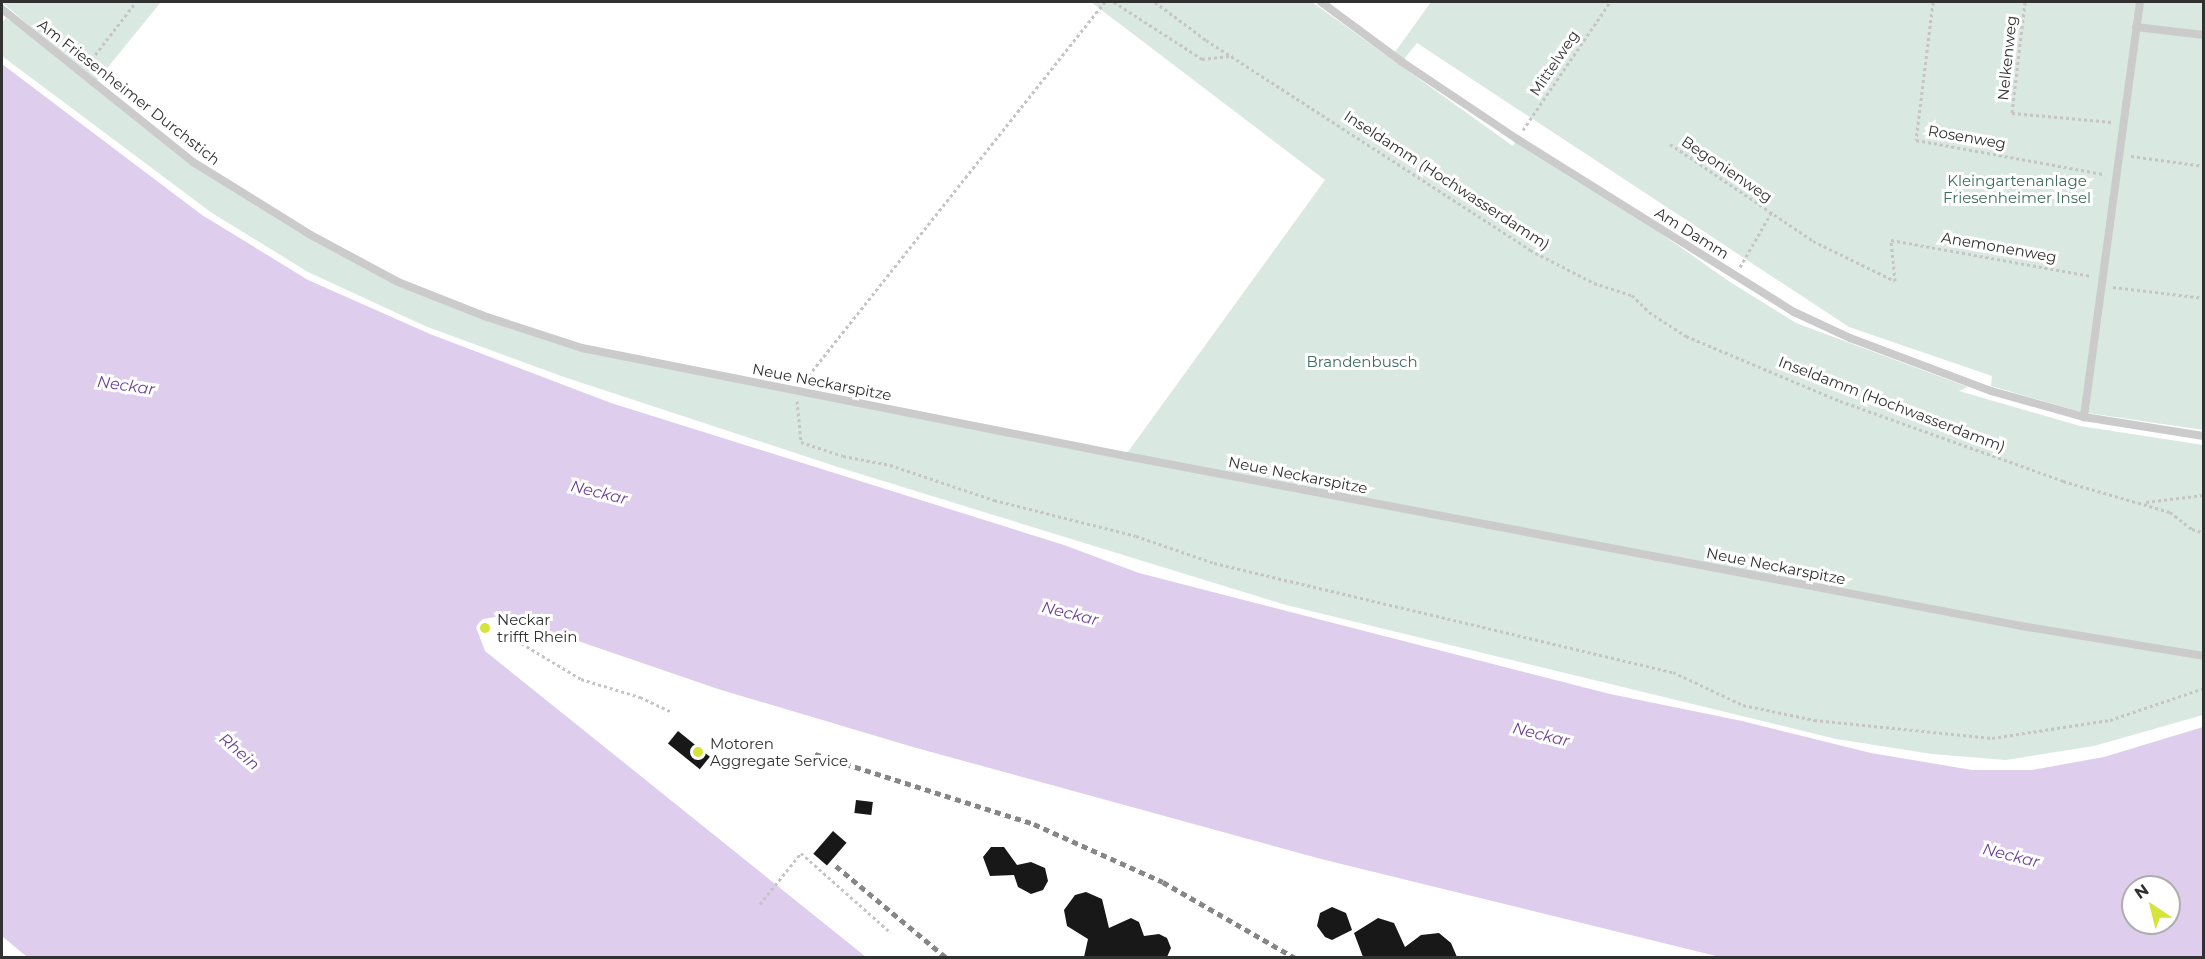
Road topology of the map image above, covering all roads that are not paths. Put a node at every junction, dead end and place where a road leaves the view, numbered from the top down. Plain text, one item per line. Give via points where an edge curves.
1 (1321, 2) edge
2 (2140, 2) edge
3 (2, 9) edge
4 (2136, 27) junction
5 (2204, 35) edge
6 (398, 282) joint
7 (2084, 417) junction
8 (2204, 436) edge
9 (2204, 656) edge

1 - 7 lane, Am Damm via 1517,139 1794,312 1850,338 1991,391
2 - 4 lane
3 - 6 lane, Am Friesenheimer Durchstich via 193,162 309,234
4 - 5 lane
4 - 7 lane
6 - 9 lane, Neue Neckarspitze via 582,348 1974,617
7 - 8 lane, Am Damm

